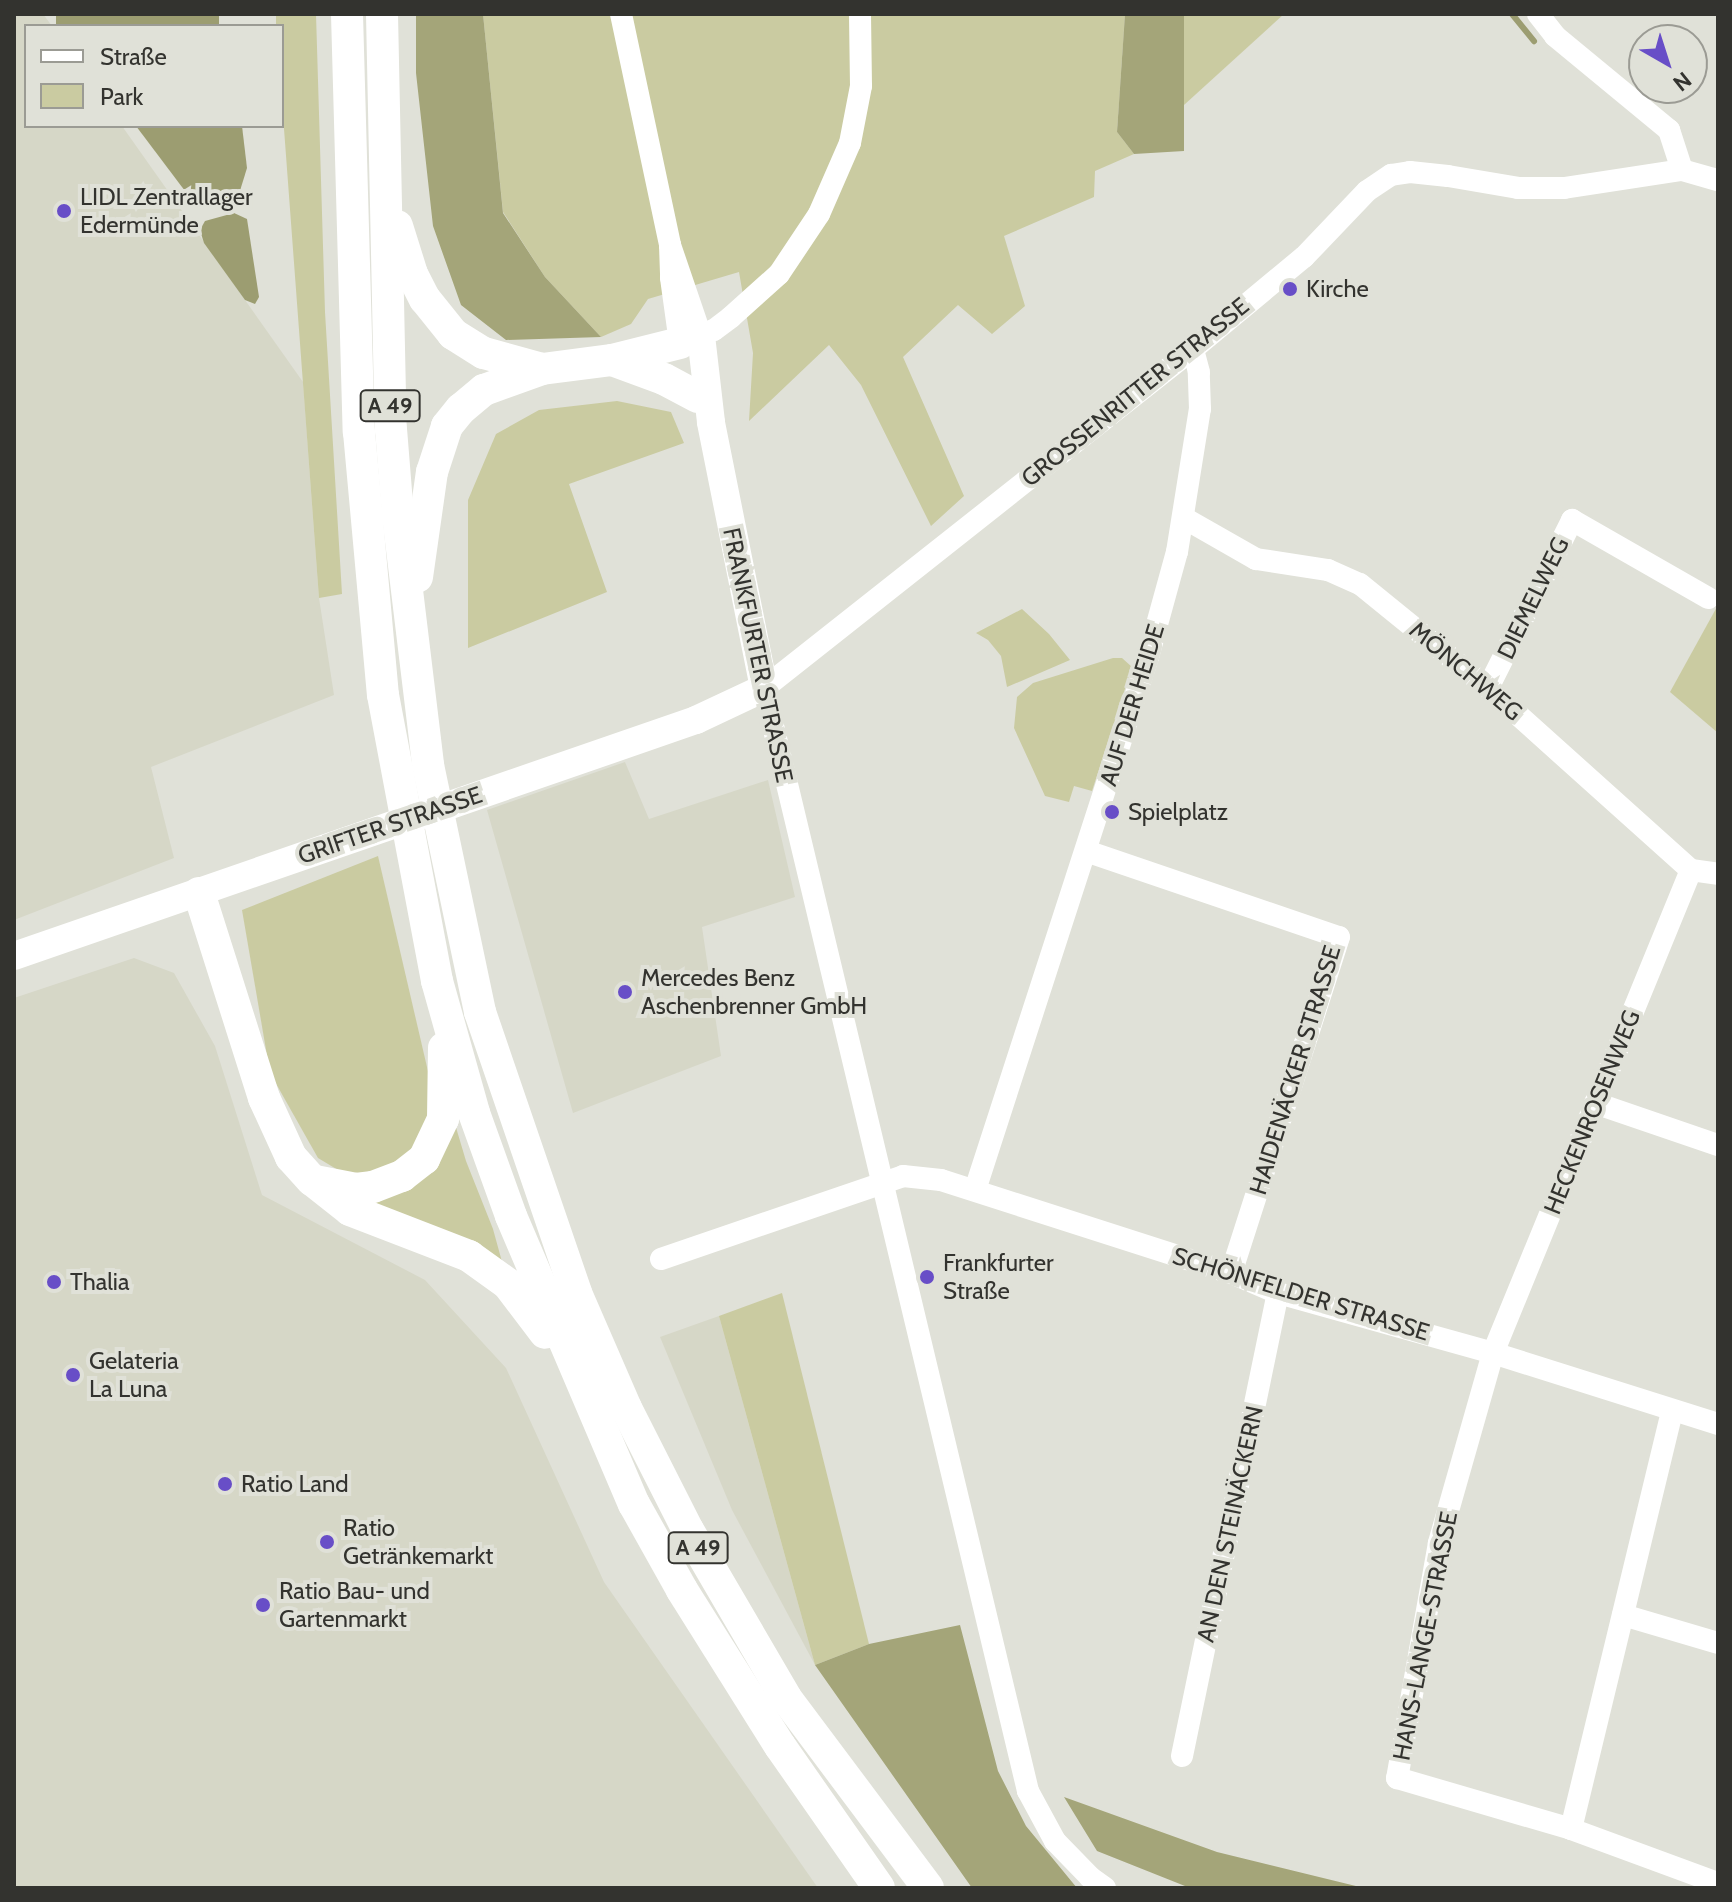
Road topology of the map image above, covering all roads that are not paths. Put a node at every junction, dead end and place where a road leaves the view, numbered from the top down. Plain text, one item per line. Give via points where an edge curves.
1 (347, 14) edge
2 (382, 14) edge
3 (621, 14) edge
4 (860, 14) edge
5 (1538, 14) edge
6 (1682, 170) junction
7 (385, 172) junction
8 (1718, 180) edge
9 (690, 339) junction
10 (1193, 349) junction
11 (612, 360) junction
12 (542, 369) junction
13 (705, 410) junction
14 (1184, 518) junction
15 (1708, 598) dead end
16 (411, 640) junction
17 (764, 688) junction
18 (1488, 688) junction
19 (1086, 851) junction
20 (1691, 870) junction
21 (1718, 874) edge
22 (199, 893) junction
23 (14, 956) edge
24 (437, 981) junction
25 (1595, 1103) junction
26 (1718, 1145) edge
27 (312, 1180) junction
28 (883, 1182) junction
29 (975, 1190) junction
30 (661, 1259) dead end
31 (1231, 1273) junction
32 (1278, 1293) junction
33 (1493, 1353) junction
34 (1672, 1411) junction
35 (593, 1415) junction
36 (1718, 1424) edge
37 (1623, 1615) junction
38 (1718, 1643) edge
39 (1182, 1756) dead end
40 (1571, 1829) junction
41 (1718, 1883) edge
42 (879, 1888) edge
43 (928, 1888) edge
44 (1105, 1888) edge

1 - 24 highway, A 49 via 359,432 383,695
2 - 7 highway, A 49
3 - 9 street via 670,245 671,278
4 - 9 street via 863,58 857,115 831,192 779,274 748,304
5 - 6 street via 1555,36 1669,130
6 - 8 street, GROSSENRITTER STRASSE
6 - 10 street, GROSSENRITTER STRASSE via 1564,188 1518,188 1410,172 1391,175 1367,191 1304,257
7 - 12 highway via 401,244 440,320 484,353
7 - 16 highway, A 49 via 391,429
9 - 11 highway
9 - 13 main road, FRANKFURTER STRASSE
10 - 14 street, AUF DER HEIDE via 1200,409
10 - 17 street, GROSSENRITTER STRASSE
11 - 12 highway
11 - 13 highway via 664,379
12 - 16 highway via 484,390 447,426 432,472
13 - 17 main road, FRANKFURTER STRASSE
14 - 18 street, MÖNCHWEG via 1256,559 1328,570 1360,584
14 - 19 street, AUF DER HEIDE via 1148,657
15 - 18 street, DIEMELWEG via 1572,520
16 - 43 highway, A 49 via 428,765 480,1012 576,1293 688,1530 786,1698
17 - 22 main road, GRIFTER STRASSE via 696,720
17 - 28 street, FRANKFURTER STRASSE
18 - 20 street, MÖNCHWEG
19 - 29 street, AUF DER HEIDE
19 - 31 street, HAIDENÄCKER STRASSE via 1339,937
20 - 21 street
20 - 25 street, HECKENROSENWEG
22 - 23 main road, GRIFTER STRASSE
22 - 27 highway via 269,1110 291,1157
24 - 27 highway via 445,1096 433,1146 414,1167 385,1184 356,1189
24 - 35 highway, A 49 via 474,1113 511,1216
25 - 26 street
25 - 33 street, HECKENROSENWEG
27 - 35 highway via 358,1214 469,1256 508,1284 537,1319
28 - 29 street, SCHÖNFELDER STRASSE via 903,1176
28 - 30 street, SCHÖNFELDER STRASSE
28 - 44 street, FRANKFURTER STRASSE via 1028,1791 1055,1841
29 - 31 street, SCHÖNFELDER STRASSE
31 - 32 street, SCHÖNFELDER STRASSE
32 - 33 street, SCHÖNFELDER STRASSE
32 - 39 street, AN DEN STEINÄCKERN
33 - 34 street, SCHÖNFELDER STRASSE
33 - 40 street, HANS-LANGE-STRASSE via 1439,1543 1397,1778
34 - 36 street, SCHÖNFELDER STRASSE
34 - 37 street
35 - 42 highway, A 49 via 682,1590 780,1746
37 - 38 street
37 - 40 street
40 - 41 street, HANS-LANGE-STRASSE

